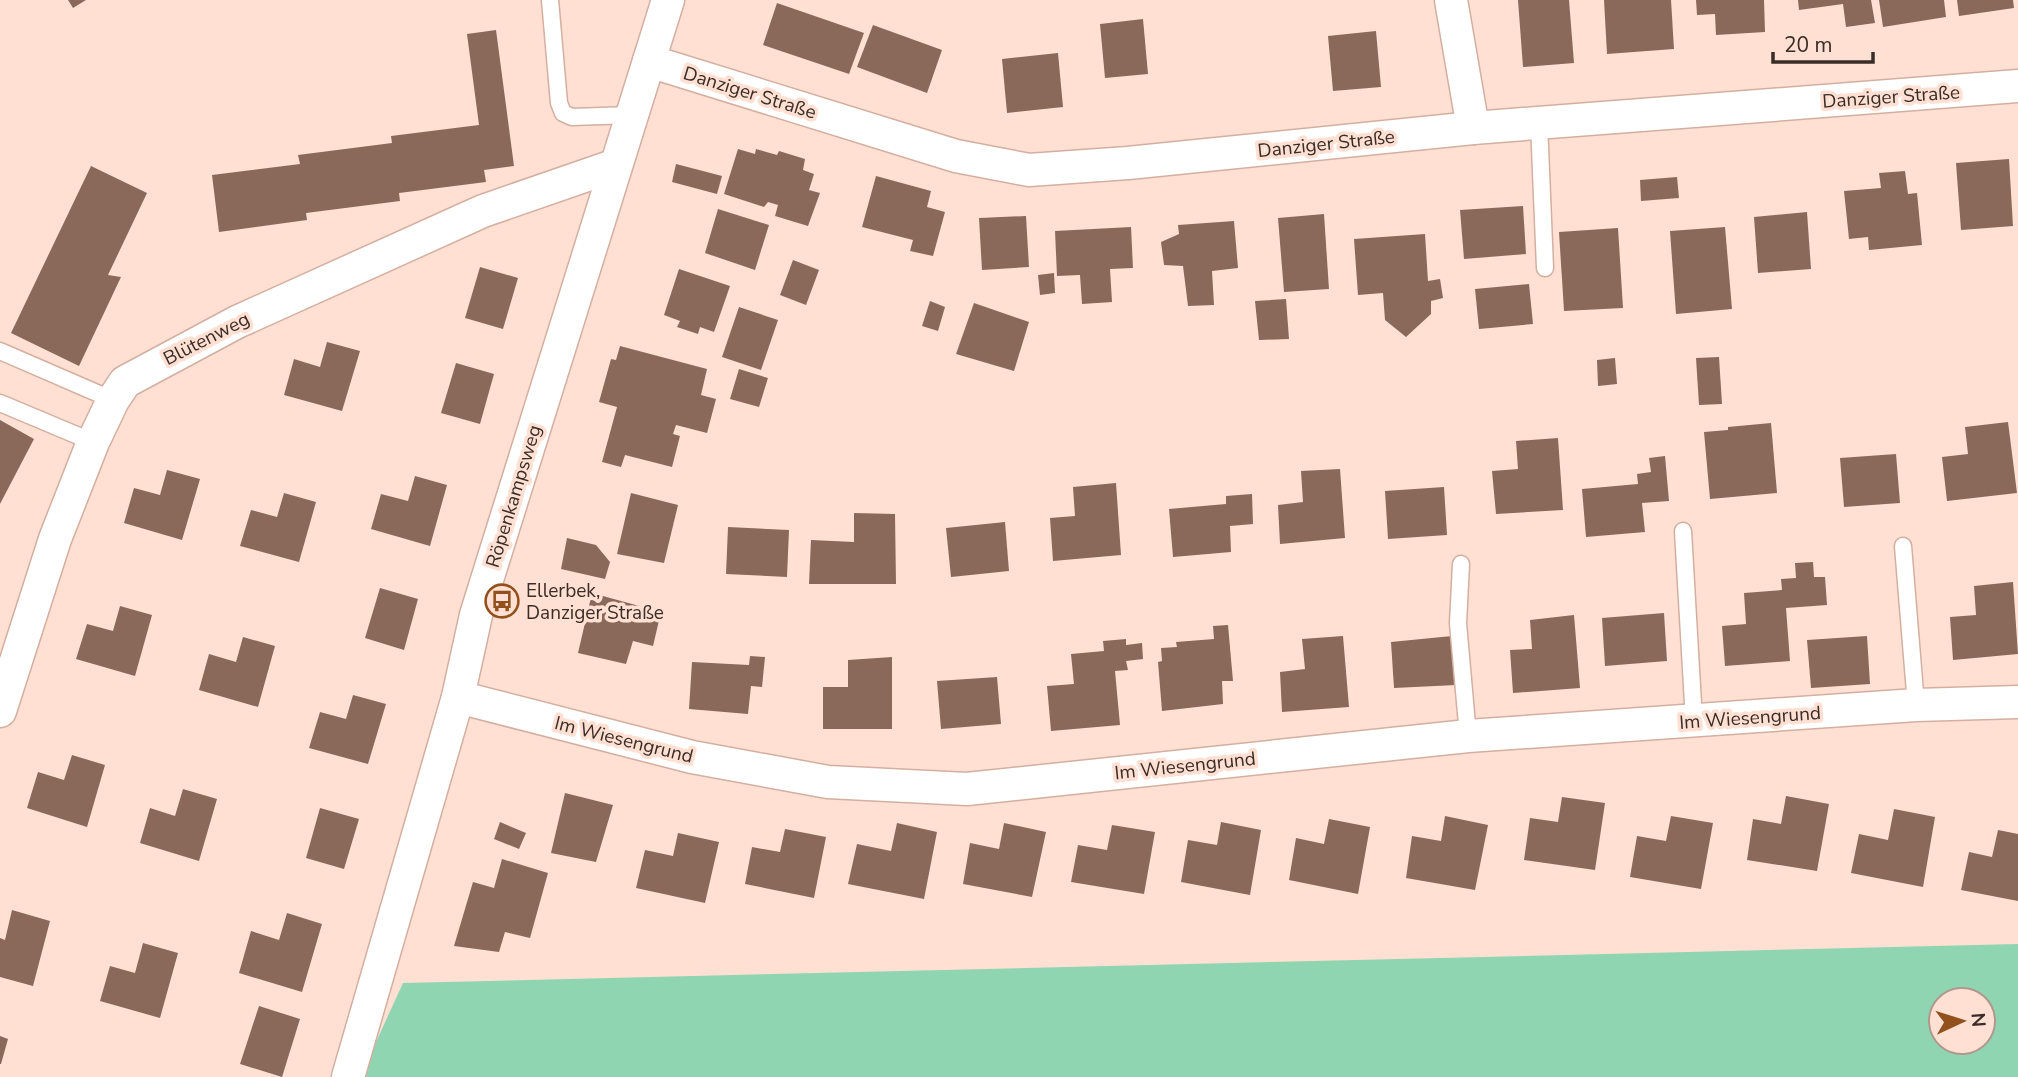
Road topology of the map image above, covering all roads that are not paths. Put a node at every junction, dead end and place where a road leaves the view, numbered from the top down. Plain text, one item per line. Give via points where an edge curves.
1 (550, 0) edge
2 (668, 0) edge
3 (1451, 0) edge
4 (649, 61) junction
5 (2018, 86) edge
6 (632, 115) junction
7 (1539, 123) junction
8 (1473, 128) junction
9 (616, 165) junction
10 (1545, 268) dead end
11 (0, 351) edge
12 (113, 400) junction
13 (0, 403) edge
14 (93, 442) junction
15 (1683, 531) dead end
16 (1903, 546) dead end
17 (1461, 564) dead end
18 (458, 696) junction
19 (2018, 702) edge
20 (1918, 705) junction
21 (0, 711) edge
22 (1694, 721) junction
23 (2018, 723) edge
24 (1468, 736) junction
25 (348, 1077) edge

1 - 6 lane via 563,113 572,117
2 - 4 street, Röpenkampsweg
3 - 8 street
4 - 6 street, Röpenkampsweg
4 - 8 street, Danziger Straße via 956,156 1029,170
5 - 7 street, Danziger Straße
6 - 9 street, Röpenkampsweg
7 - 8 street, Danziger Straße
7 - 10 lane
9 - 12 street, Blütenweg via 484,211 237,322 125,382
9 - 18 street, Röpenkampsweg via 476,615
11 - 12 lane
12 - 14 street, Blütenweg
13 - 14 lane
14 - 21 street, Blütenweg via 55,538
15 - 22 lane
16 - 20 lane
17 - 24 lane via 1458,623
18 - 24 street, Im Wiesengrund via 692,758 828,782 967,789
18 - 25 street, Röpenkampsweg
19 - 20 street, Im Wiesengrund
20 - 22 street, Im Wiesengrund
20 - 23 street, Im Wiesengrund
22 - 24 street, Im Wiesengrund

